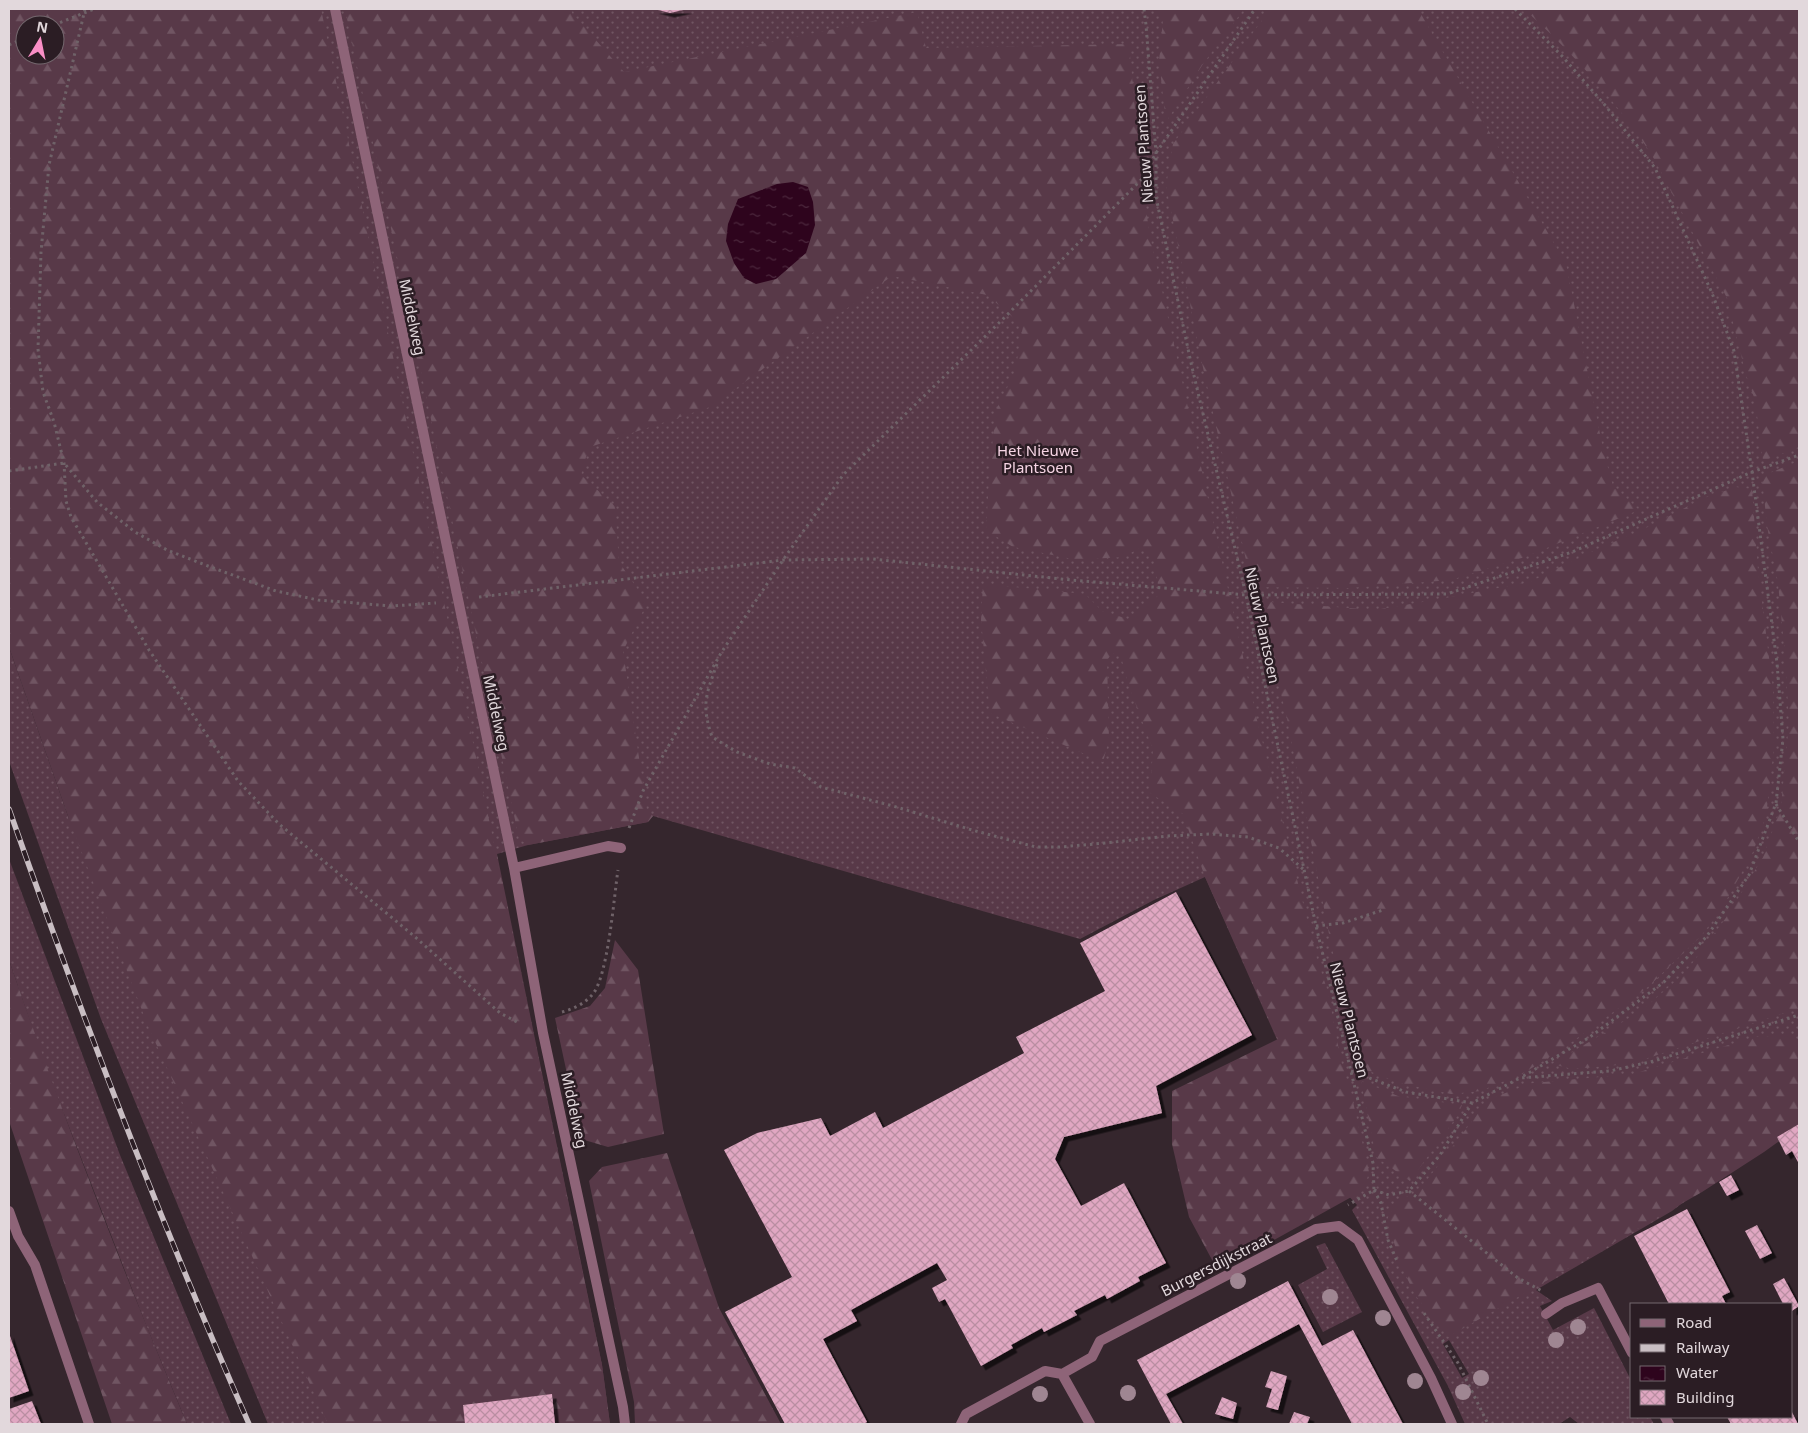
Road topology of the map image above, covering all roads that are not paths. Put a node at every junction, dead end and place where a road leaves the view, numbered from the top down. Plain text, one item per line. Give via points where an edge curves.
1 (335, 9) edge
2 (621, 848) road end
3 (514, 868) junction
4 (9, 1211) edge
5 (1546, 1314) dead end
6 (1630, 1349) edge
7 (1062, 1374) junction
8 (89, 1424) edge
9 (625, 1424) edge
10 (961, 1424) edge
11 (1090, 1424) edge
12 (1452, 1424) edge

1 - 3 street, Middelweg
2 - 3 street via 608,846
3 - 9 street, Middelweg via 543,1033
4 - 8 street via 18,1236 35,1265
5 - 6 street via 1562,1303 1598,1288
7 - 10 street, Burgersdijkstraat via 1045,1372 966,1414
7 - 11 street
7 - 12 street, Burgersdijkstraat via 1092,1357 1100,1341 1316,1229 1339,1226 1358,1240

